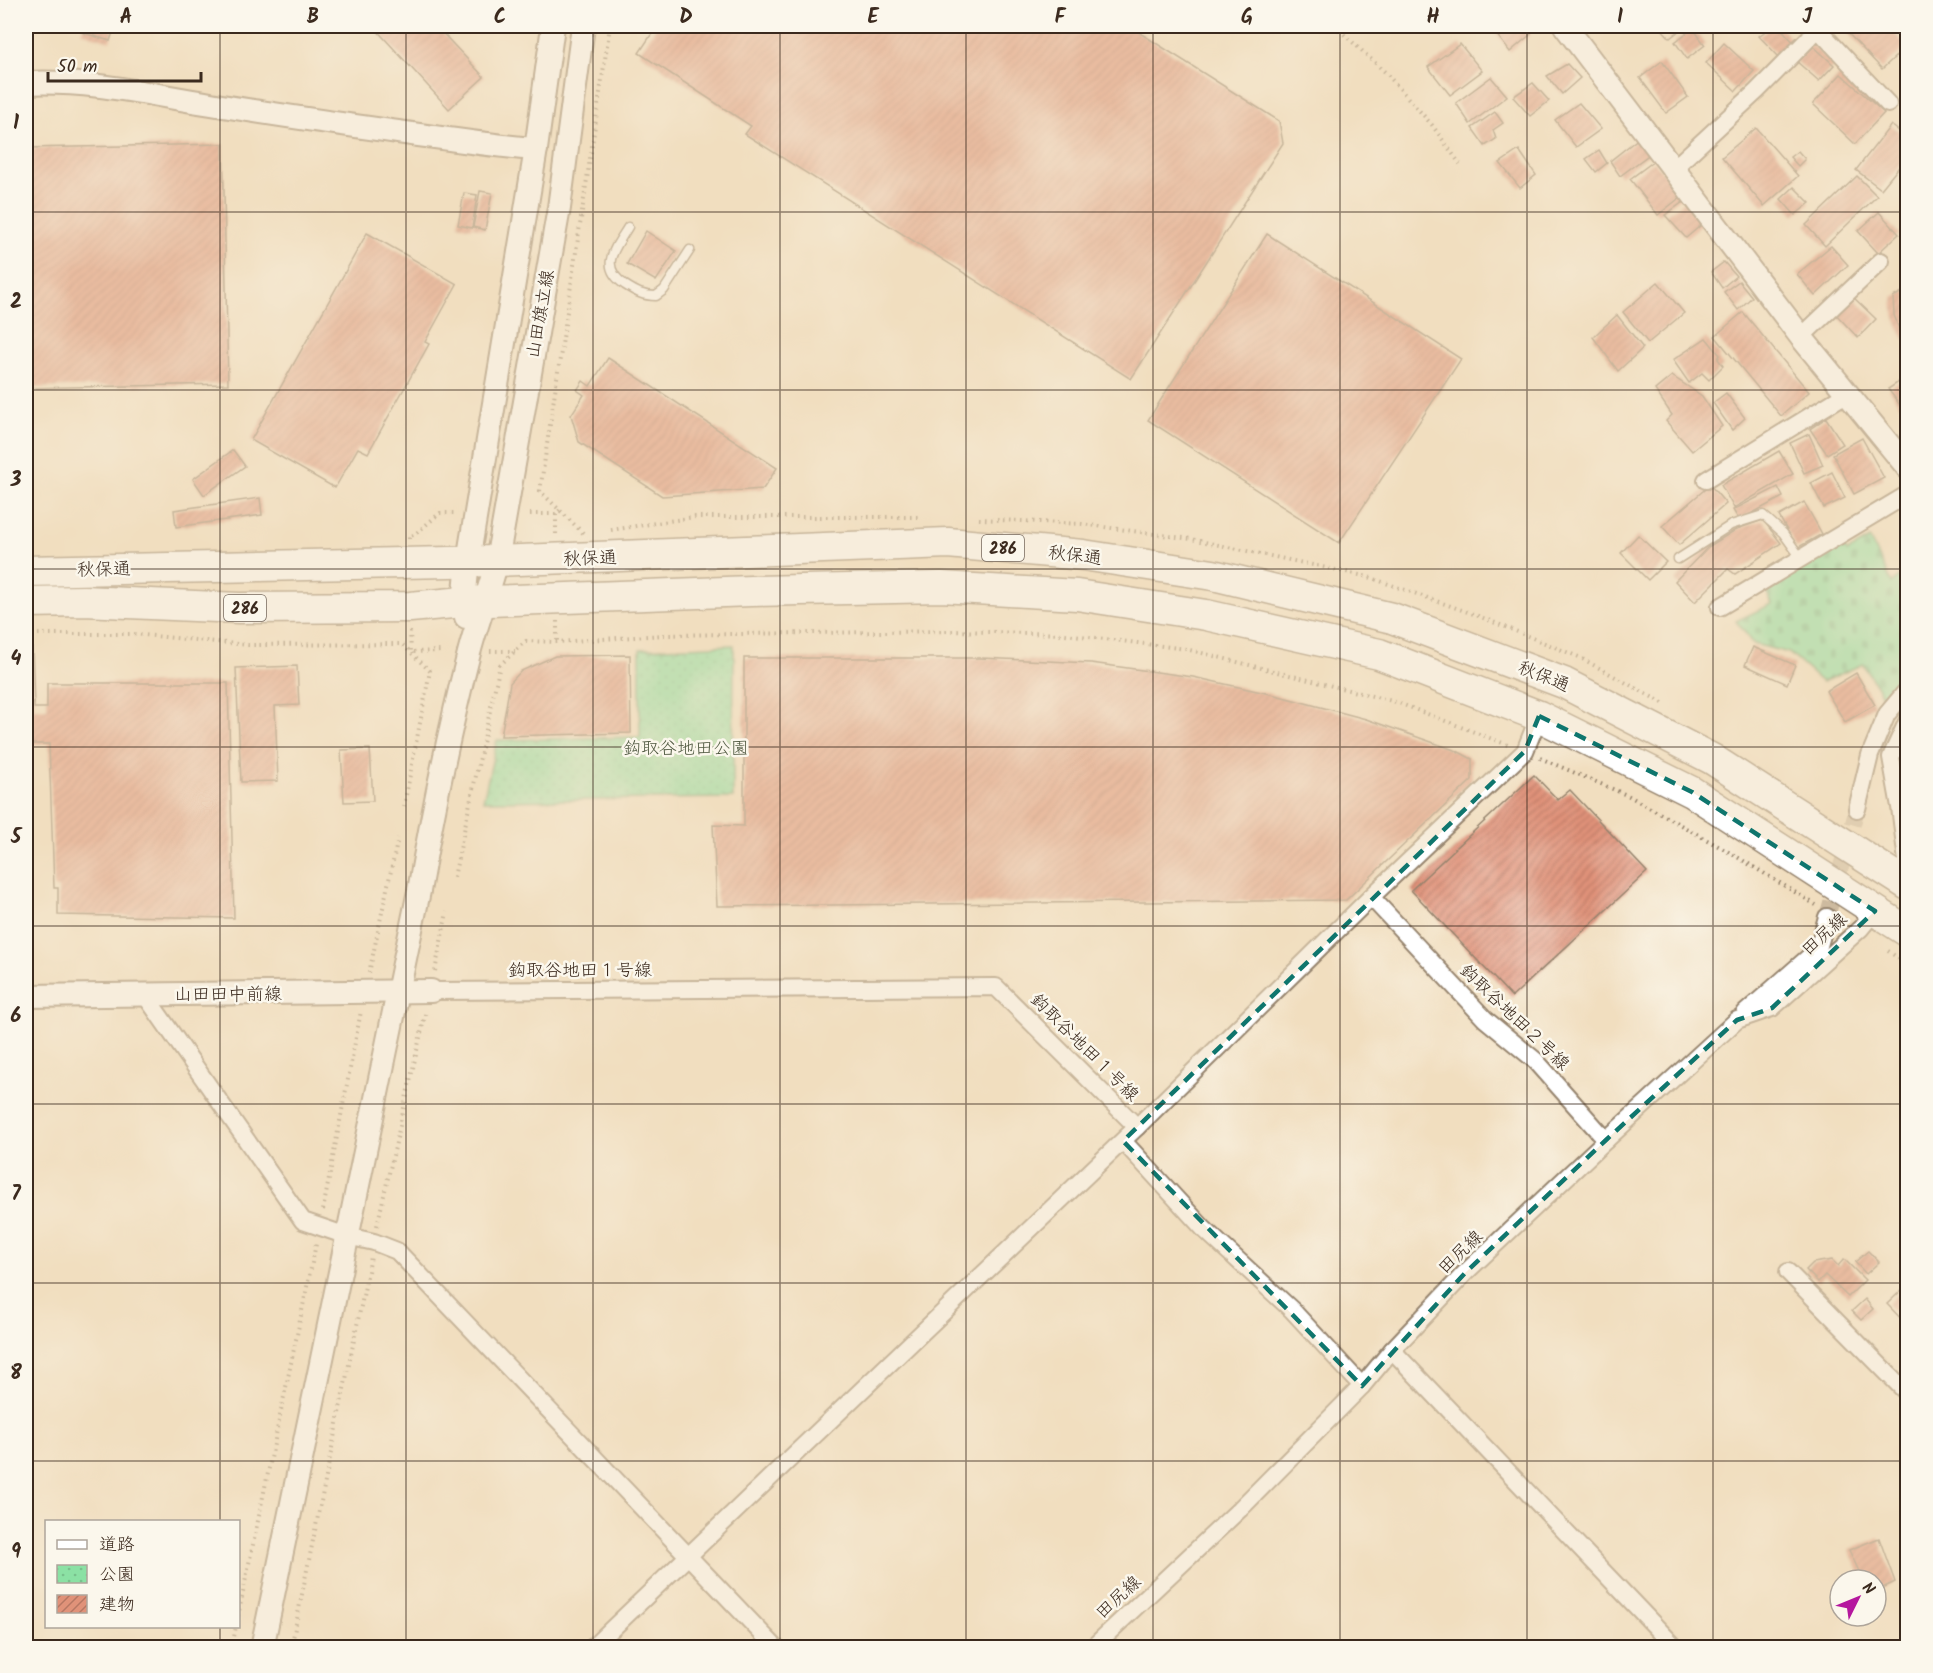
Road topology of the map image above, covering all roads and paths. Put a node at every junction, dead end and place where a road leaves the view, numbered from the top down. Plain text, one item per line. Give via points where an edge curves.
1 (553, 26) edge
2 (583, 26) edge
3 (610, 26) edge
4 (1335, 26) edge
5 (1565, 26) edge
6 (1819, 27) edge
7 (26, 83) edge
8 (1888, 104) dead end
9 (536, 149) junction
10 (1460, 164) dead end
11 (1674, 168) junction
12 (627, 227) dead end
13 (690, 250) dead end
14 (1881, 261) dead end
15 (1801, 337) junction
16 (1846, 394) junction
17 (1908, 468) edge
18 (1706, 480) dead end
19 (1908, 494) edge
20 (560, 510) junction
21 (440, 513) dead end
22 (530, 514) dead end
23 (556, 514) junction
24 (920, 517) dead end
25 (973, 519) dead end
26 (606, 530) dead end
27 (584, 534) dead end
28 (556, 536) dead end
29 (409, 546) dead end
30 (1801, 558) junction
31 (1678, 559) dead end
32 (483, 561) junction
33 (26, 571) edge
34 (26, 602) edge
35 (475, 602) junction
36 (1720, 607) dead end
37 (557, 617) dead end
38 (410, 630) dead end
39 (26, 634) edge
40 (557, 642) junction
41 (443, 651) dead end
42 (480, 651) junction
43 (515, 651) junction
44 (411, 652) junction
45 (1908, 689) edge
46 (1670, 707) dead end
47 (1539, 716) junction
48 (1908, 720) edge
49 (1525, 751) junction
50 (404, 806) dead end
51 (1857, 809) tunnel mouth
52 (398, 838) dead end
53 (454, 877) dead end
54 (1902, 881) edge
55 (1371, 897) junction
56 (447, 912) dead end
57 (1823, 912) joint
58 (1867, 921) junction
59 (1908, 933) edge
60 (1908, 965) edge
61 (367, 982) dead end
62 (431, 991) junction
63 (398, 992) junction
64 (145, 995) junction
65 (26, 996) edge
66 (363, 1004) dead end
67 (1737, 1020) junction
68 (359, 1022) junction
69 (367, 1024) dead end
70 (1137, 1127) junction
71 (1606, 1140) junction
72 (1123, 1141) junction
73 (319, 1227) junction
74 (347, 1236) junction
75 (374, 1242) junction
76 (1788, 1272) dead end
77 (1392, 1350) junction
78 (1362, 1386) junction
79 (1908, 1395) edge
80 (688, 1555) junction
81 (240, 1606) edge
82 (236, 1628) edge
83 (232, 1647) edge
84 (262, 1647) edge
85 (291, 1647) edge
86 (592, 1647) edge
87 (776, 1647) edge
88 (1092, 1647) edge
89 (1676, 1647) edge

1 - 9 street, 山田旗立線
2 - 32 street, 山田旗立線 via 559,208
3 - 20 path via 540,491
4 - 10 path via 1385,72
5 - 11 street
6 - 8 street
6 - 11 street
7 - 9 street via 60,81 114,86 334,123
9 - 32 street, 山田旗立線
11 - 15 street
12 - 13 lane via 611,255 610,267 618,280 640,294 656,296 664,290
14 - 15 street
15 - 16 street
16 - 17 street
16 - 18 street
19 - 30 street
20 - 23 path
20 - 27 path
21 - 29 path via 409,536
22 - 23 path
23 - 28 path
24 - 26 path via 695,517
25 - 46 path via 1082,524 1191,539 1369,577 1579,657
30 - 31 lane via 1783,533 1763,515 1731,525
30 - 36 street
32 - 33 highway, 秋保通 / 286
32 - 35 street, 山田旗立線
32 - 54 highway, 秋保通 / 286 via 948,543 1083,555 1213,575 1392,618 1564,683 1713,759
34 - 35 highway, 秋保通 / 286 via 238,608 410,607
35 - 42 street, 山田旗立線
35 - 47 highway, 秋保通 / 286 via 941,587 1077,595 1206,615 1379,654
37 - 40 path
38 - 44 path
39 - 44 path via 133,634 248,645 402,644
40 - 43 path via 526,641
40 - 49 path via 664,634 1065,634 1186,649 1396,702
41 - 44 path
42 - 43 path
42 - 63 street, 山田旗立線 via 430,826
43 - 53 path via 500,665
44 - 50 path via 430,671
45 - 51 street via 1887,714 1870,755
47 - 49 street, 鈎取谷地田１号線
47 - 58 highway, 秋保通 / 286 via 1692,792
48 - 54 street via 1891,757 1907,861
49 - 55 street, 鈎取谷地田１号線
49 - 57 path via 1629,796 1734,855
52 - 61 path
55 - 70 street, 鈎取谷地田１号線
55 - 71 street, 鈎取谷地田２号線 via 1485,1019 1536,1061
56 - 62 path
57 - 67 street via 1818,949
58 - 59 highway, 秋保通 / 286
58 - 60 path
58 - 67 street, 田尻線 via 1772,1008
62 - 63 street, 山田田中前線
62 - 70 street, 鈎取谷地田１号線 via 996,987
62 - 75 path
63 - 64 street, 山田田中前線
63 - 74 street, 山田旗立線
64 - 65 street, 山田田中前線
64 - 73 street via 303,1221
66 - 68 path
67 - 71 street, 田尻線
68 - 69 path
68 - 73 path
70 - 72 street
71 - 77 street, 田尻線 via 1465,1273
72 - 78 street via 1203,1228 1292,1310
72 - 80 street
73 - 74 street
73 - 81 path
74 - 75 street
74 - 84 street, 山田旗立線
75 - 80 street via 397,1251
75 - 85 path
76 - 79 street
77 - 78 street, 田尻線
77 - 89 street
78 - 88 street, 田尻線 via 1240,1509
80 - 86 street
80 - 87 street
82 - 83 path

